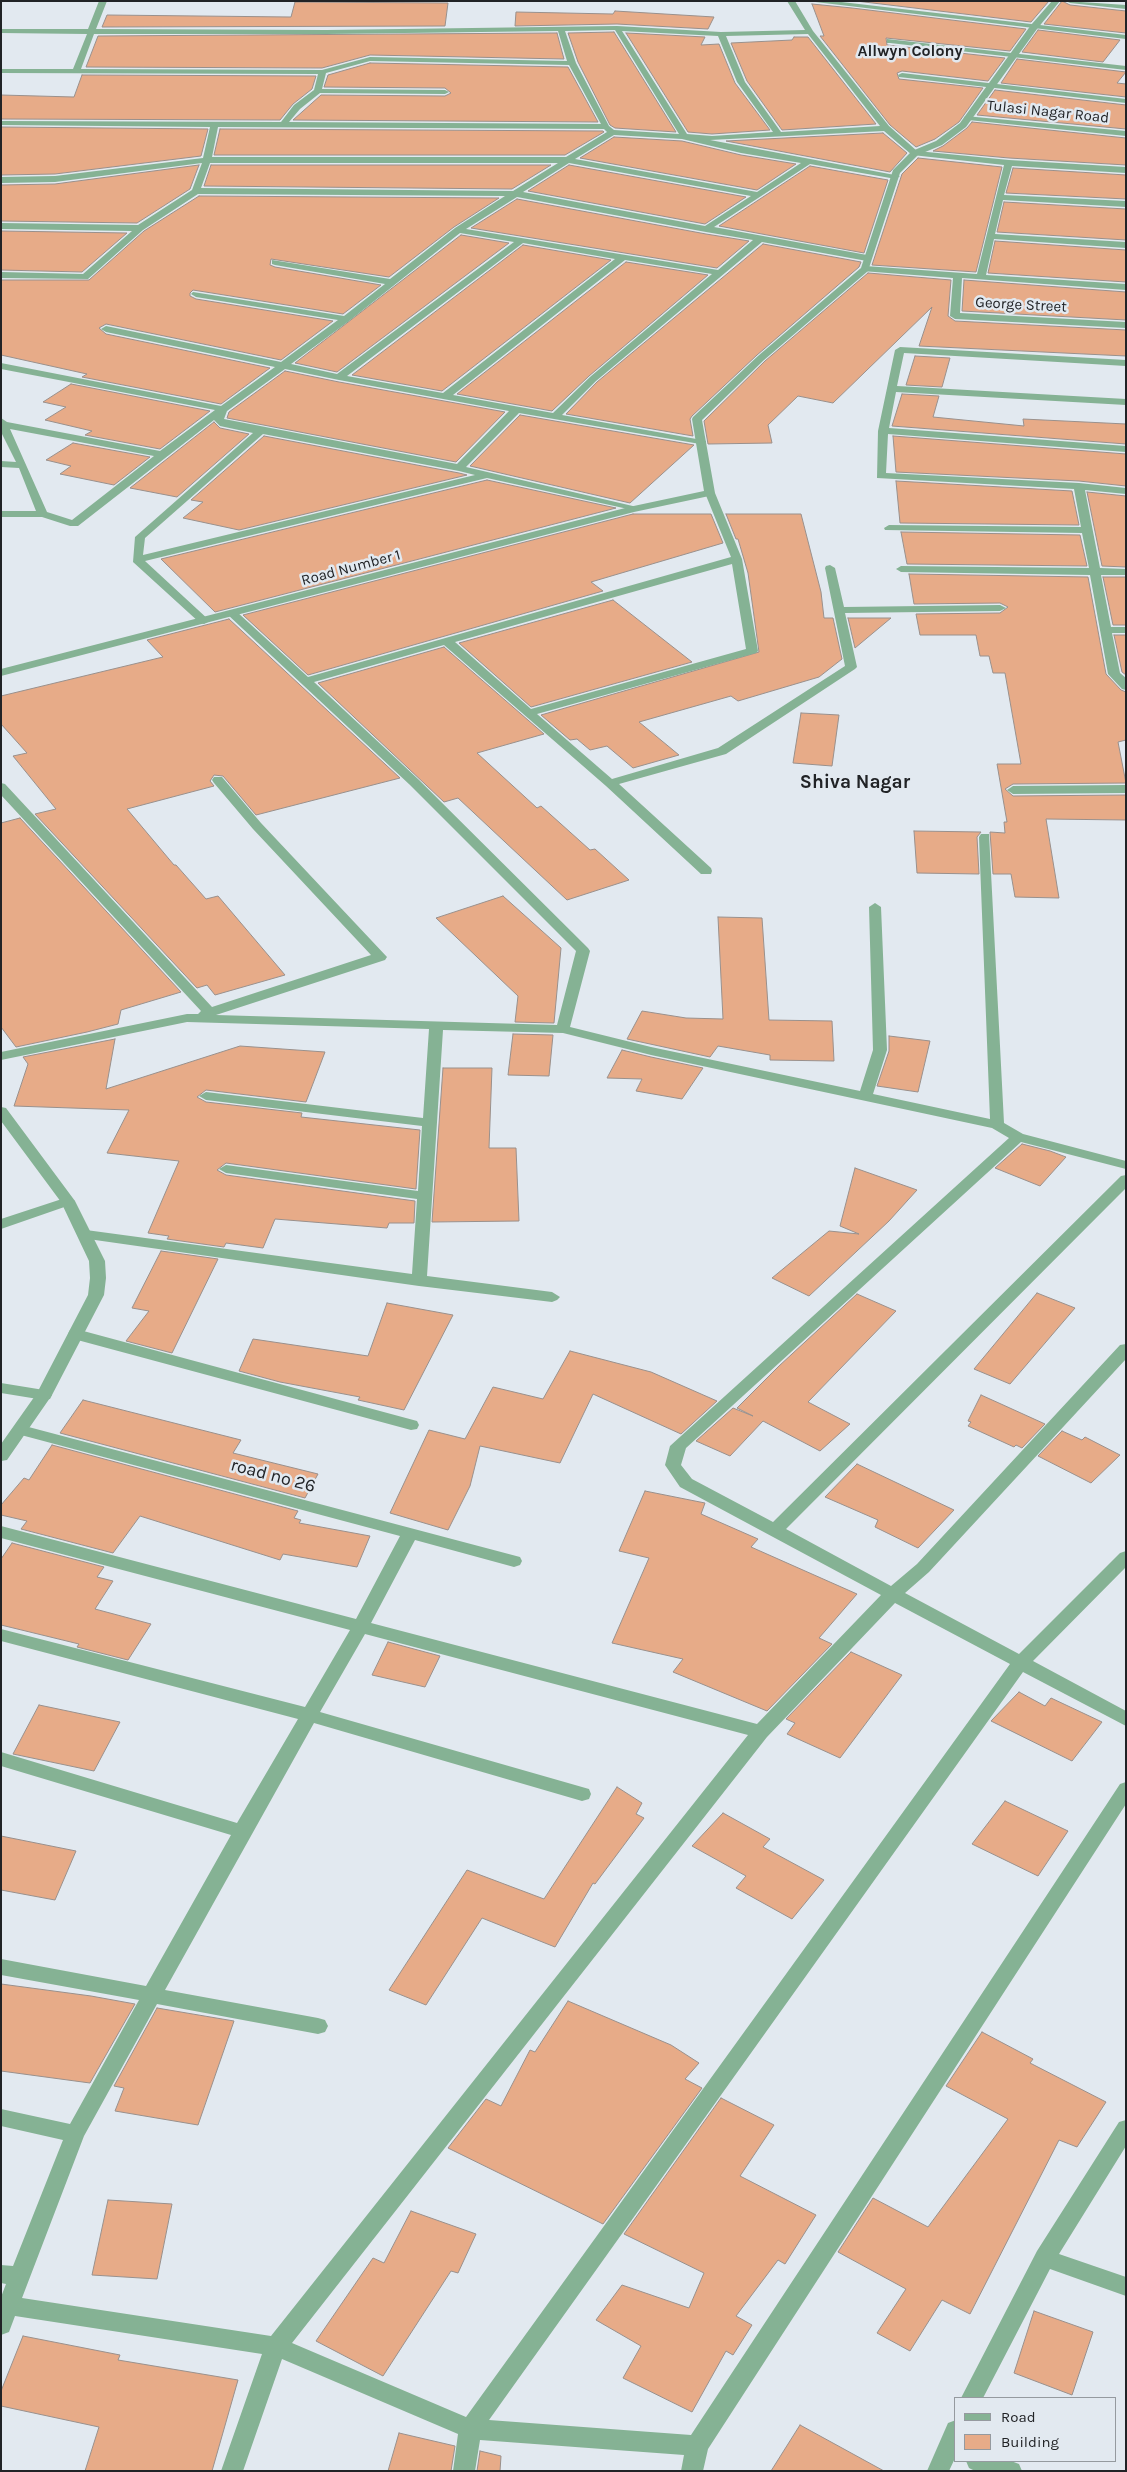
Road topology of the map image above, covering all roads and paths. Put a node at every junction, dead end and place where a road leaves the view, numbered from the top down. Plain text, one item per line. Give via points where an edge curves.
1 (103, 1) edge
2 (791, 1) edge
3 (811, 1) edge
4 (1056, 1) edge
5 (1070, 1) edge
6 (1126, 7) edge
7 (1034, 27) junction
8 (616, 28) junction
9 (561, 29) junction
10 (90, 31) junction
11 (1, 32) edge
12 (376, 32) junction
13 (810, 32) junction
14 (721, 34) junction
15 (1126, 37) edge
16 (374, 41) dead end
17 (890, 41) dead end
18 (372, 50) dead end
19 (1015, 56) junction
20 (370, 59) junction
21 (572, 63) junction
22 (1126, 68) edge
23 (1, 71) edge
24 (76, 71) junction
25 (322, 72) junction
26 (902, 76) dead end
27 (993, 85) junction
28 (318, 91) junction
29 (445, 92) dead end
30 (1126, 100) edge
31 (968, 118) junction
32 (1, 123) edge
33 (215, 124) junction
34 (283, 125) junction
35 (886, 128) junction
36 (609, 129) junction
37 (778, 133) junction
38 (1126, 134) edge
39 (685, 137) junction
40 (712, 138) junction
41 (915, 154) junction
42 (207, 160) junction
43 (567, 160) junction
44 (807, 162) junction
45 (1009, 163) junction
46 (1126, 170) edge
47 (896, 174) junction
48 (1, 180) edge
49 (196, 191) junction
50 (517, 194) junction
51 (756, 194) junction
52 (998, 197) junction
53 (1126, 204) edge
54 (1, 226) edge
55 (140, 228) junction
56 (706, 228) junction
57 (458, 230) junction
58 (990, 236) junction
59 (760, 239) junction
60 (522, 240) junction
61 (1126, 245) edge
62 (623, 257) junction
63 (867, 258) junction
64 (275, 262) dead end
65 (865, 269) junction
66 (720, 273) junction
67 (1, 275) edge
68 (958, 276) junction
69 (981, 278) junction
70 (391, 282) junction
71 (1126, 287) edge
72 (196, 294) dead end
73 (346, 319) junction
74 (1126, 325) edge
75 (106, 329) dead end
76 (1126, 363) edge
77 (283, 365) junction
78 (1, 366) edge
79 (339, 377) junction
80 (891, 389) junction
81 (446, 396) junction
82 (1126, 402) edge
83 (223, 410) junction
84 (516, 410) junction
85 (555, 416) junction
86 (2, 423) edge
87 (261, 431) junction
88 (883, 431) junction
89 (702, 442) junction
90 (1126, 449) edge
91 (162, 454) junction
92 (1, 464) edge
93 (24, 465) junction
94 (458, 468) junction
95 (486, 475) junction
96 (1079, 486) junction
97 (1126, 491) edge
98 (710, 493) junction
99 (634, 509) junction
100 (1, 514) edge
101 (43, 514) junction
102 (889, 528) dead end
103 (1088, 530) junction
104 (737, 559) junction
105 (137, 560) junction
106 (830, 568) dead end
107 (901, 569) dead end
108 (1094, 570) junction
109 (1126, 572) edge
110 (1000, 608) dead end
111 (839, 610) junction
112 (233, 614) junction
113 (204, 621) junction
114 (1107, 630) junction
115 (1126, 630) edge
116 (446, 641) junction
117 (1, 673) edge
118 (306, 681) junction
119 (1125, 684) edge
120 (528, 713) junction
121 (218, 780) dead end
122 (610, 783) junction
123 (1, 787) edge
124 (1126, 789) edge
125 (1013, 790) dead end
126 (985, 836) dead end
127 (706, 871) dead end
128 (875, 907) dead end
129 (210, 1013) junction
130 (187, 1018) junction
131 (436, 1025) junction
132 (564, 1029) junction
133 (1, 1056) edge
134 (206, 1096) dead end
135 (865, 1098) junction
136 (1, 1111) edge
137 (429, 1124) junction
138 (997, 1125) junction
139 (1018, 1137) junction
140 (1126, 1165) edge
141 (226, 1169) dead end
142 (1126, 1179) edge
143 (425, 1196) junction
144 (68, 1201) junction
145 (1, 1224) edge
146 (86, 1235) junction
147 (419, 1281) junction
148 (552, 1298) dead end
149 (76, 1334) junction
150 (1126, 1349) edge
151 (1, 1388) edge
152 (44, 1395) junction
153 (411, 1425) dead end
154 (21, 1430) junction
155 (1, 1456) edge
156 (776, 1530) junction
157 (1, 1532) edge
158 (409, 1535) junction
159 (1126, 1557) edge
160 (514, 1561) dead end
161 (894, 1593) junction
162 (361, 1626) junction
163 (1, 1634) edge
164 (1020, 1663) junction
165 (309, 1715) junction
166 (1126, 1718) edge
167 (761, 1732) junction
168 (1, 1759) edge
169 (1126, 1789) edge
170 (582, 1794) dead end
171 (242, 1831) junction
172 (1, 1967) edge
173 (153, 1996) junction
174 (318, 2026) dead end
175 (1, 2117) edge
176 (1126, 2128) edge
177 (75, 2134) junction
178 (1045, 2258) junction
179 (11, 2275) edge
180 (1126, 2288) edge
181 (6, 2316) edge
182 (276, 2346) junction
183 (973, 2397) edge
184 (470, 2429) junction
185 (954, 2436) edge
186 (697, 2446) junction
187 (946, 2459) edge
188 (980, 2462) edge
189 (232, 2471) edge
190 (464, 2471) edge
191 (692, 2471) edge
192 (1010, 2471) edge

1 - 10 street
2 - 13 street
3 - 7 street
4 - 7 street
5 - 6 street
7 - 15 street
7 - 19 street
8 - 9 street
8 - 14 street
8 - 39 street
9 - 12 street
9 - 21 street
10 - 11 street
10 - 12 street
10 - 24 street
12 - 16 street
13 - 14 street
13 - 35 street
14 - 37 street via 741,82
17 - 19 street
18 - 20 street
19 - 22 street
19 - 27 street
20 - 21 street
20 - 25 street
21 - 36 street
23 - 24 street
24 - 25 street
25 - 28 street
26 - 27 street
27 - 30 street
27 - 31 street
28 - 29 street
28 - 34 street via 297,107
31 - 38 street, Tulasi Nagar Road
31 - 41 street via 939,143
32 - 33 street
33 - 34 street
33 - 42 street
34 - 36 street
35 - 37 street
35 - 41 street
36 - 39 street
36 - 43 street
37 - 40 street
39 - 40 street
39 - 44 street
40 - 47 street
41 - 45 street
41 - 47 street
42 - 43 street
42 - 48 street via 56,179
42 - 49 street
43 - 50 street
43 - 51 street
44 - 47 street
44 - 51 street
45 - 46 street
45 - 52 street
47 - 63 street
49 - 50 street
49 - 55 street
50 - 56 street
50 - 57 street
51 - 56 street
52 - 53 street
52 - 58 street
54 - 55 street
55 - 67 street via 85,277
56 - 59 street
57 - 60 street
57 - 70 street
58 - 61 street
58 - 69 street
59 - 63 street
59 - 66 street
60 - 62 street
60 - 79 street
62 - 66 street
62 - 81 street
63 - 65 street
64 - 70 street
65 - 68 street
65 - 89 street via 761,358 697,419
66 - 85 street via 593,379
68 - 69 street
68 - 74 street, George Street via 955,316
69 - 71 street
70 - 73 street
72 - 73 street
73 - 77 street
75 - 77 street
76 - 80 street via 900,350
77 - 79 street
77 - 83 street
78 - 83 street
79 - 81 street
80 - 82 street
80 - 88 street
81 - 84 street
83 - 87 street via 219,420 224,424
83 - 91 street
84 - 85 street
84 - 94 street
85 - 89 street
86 - 91 street
86 - 93 street
87 - 94 street
87 - 105 street via 140,537
88 - 90 street
88 - 96 street via 881,476
89 - 98 street
91 - 101 street via 74,524
92 - 93 street
93 - 101 street
94 - 95 street
95 - 99 street
95 - 105 street
96 - 97 street
96 - 103 street
98 - 99 street, Road Number 1
98 - 104 street
99 - 112 street, Road Number 1
100 - 101 street
102 - 103 street
103 - 108 street
104 - 116 street
104 - 120 street via 752,651
105 - 113 street
106 - 111 street
107 - 108 street
108 - 109 street
108 - 114 street
110 - 111 street
111 - 122 street via 851,667 722,751
112 - 113 street, Road Number 1
112 - 118 street
113 - 117 street, Road Number 1
114 - 115 street
114 - 119 street via 1114,674
116 - 118 street
116 - 120 street
118 - 132 street via 414,782 582,951
120 - 122 street
121 - 129 street via 380,957
122 - 127 street
123 - 129 street
124 - 125 street
126 - 138 street
128 - 135 street via 880,1050
129 - 130 street
130 - 131 street
130 - 133 street
131 - 132 street
131 - 137 street
132 - 135 street
134 - 137 street
135 - 138 street
136 - 144 street
137 - 143 street
138 - 139 street
139 - 140 street
139 - 156 street via 678,1446 673,1465 686,1483
141 - 143 street
142 - 156 street
143 - 147 street
144 - 145 street
144 - 146 street
146 - 147 street
146 - 149 street via 97,1261 98,1278 96,1295
147 - 148 street
149 - 152 street
149 - 153 street
150 - 161 street via 923,1568
151 - 152 street
152 - 154 street
154 - 155 street
154 - 158 street, road no 26
156 - 161 street
157 - 162 street
158 - 160 street, road no 26
158 - 162 street
159 - 164 street
161 - 164 street
161 - 167 street
162 - 165 street
162 - 167 street
163 - 165 street
164 - 166 street
164 - 184 street
165 - 170 street
165 - 171 street
167 - 182 street
168 - 171 street
169 - 186 street
171 - 173 street
172 - 173 street
173 - 174 street
173 - 177 street
175 - 177 street
176 - 178 street
177 - 179 street
178 - 180 street
178 - 183 street
179 - 181 street
181 - 182 street
182 - 184 street
182 - 189 street
184 - 186 street
184 - 190 street
185 - 187 street
186 - 191 street
188 - 192 street

